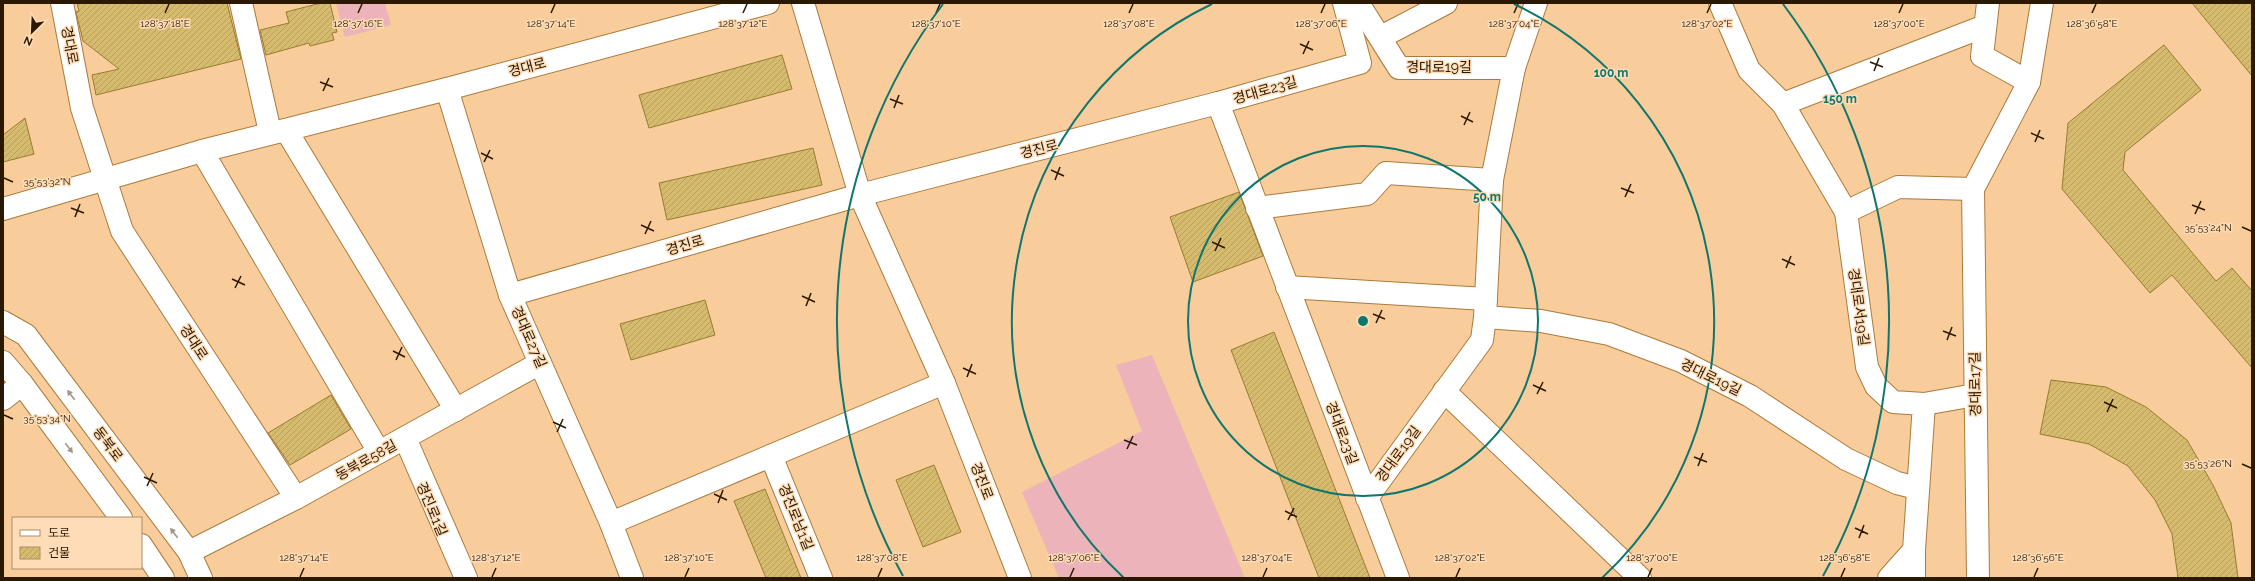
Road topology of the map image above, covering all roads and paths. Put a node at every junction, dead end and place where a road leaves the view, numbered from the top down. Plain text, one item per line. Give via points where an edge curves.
1 (62, 3) edge
2 (241, 3) edge
3 (768, 3) edge
4 (803, 3) edge
5 (1344, 3) edge
6 (1358, 3) edge
7 (1446, 3) edge
8 (1536, 3) edge
9 (1720, 3) edge
10 (1988, 3) edge
11 (2042, 3) edge
12 (1986, 26) junction
13 (1381, 37) junction
14 (1514, 68) junction
15 (2029, 82) junction
16 (448, 89) junction
17 (1218, 103) junction
18 (1783, 104) junction
19 (278, 131) junction
20 (202, 151) junction
21 (104, 180) junction
22 (1492, 180) junction
23 (1973, 189) junction
24 (860, 194) junction
25 (1257, 208) junction
26 (3, 209) edge
27 (1846, 212) junction
28 (1286, 287) junction
29 (510, 295) junction
30 (1485, 308) junction
31 (3, 322) edge
32 (3, 362) edge
33 (540, 363) junction
34 (944, 383) junction
35 (22, 384) junction
36 (1444, 391) junction
37 (1975, 395) junction
38 (3, 399) edge
39 (1924, 404) junction
40 (456, 410) junction
41 (405, 441) junction
42 (379, 452) junction
43 (771, 456) junction
44 (1918, 488) junction
45 (296, 498) junction
46 (1367, 498) junction
47 (120, 517) edge
48 (610, 523) junction
49 (142, 546) edge
50 (1914, 550) junction
51 (189, 552) junction
52 (163, 578) edge
53 (201, 578) edge
54 (462, 578) edge
55 (466, 578) edge
56 (624, 578) edge
57 (632, 578) edge
58 (820, 578) edge
59 (1020, 578) edge
60 (1398, 578) edge
61 (1640, 578) edge
62 (1889, 578) edge
63 (1914, 578) edge
64 (1978, 578) edge

1 - 21 street, 경대로 via 82,108
2 - 19 street
3 - 16 street, 경대로
4 - 24 street, 경진로
5 - 17 street, 경대로23길 via 1360,63
6 - 13 street, 경대로19길
7 - 13 street
8 - 14 street, 경대로19길
9 - 18 street, 경대로서19길 via 1749,70
10 - 12 street
11 - 15 street, 경대로17길
12 - 15 street via 1982,56
12 - 18 street
13 - 14 street, 경대로19길 via 1399,68
14 - 22 street, 경대로19길
15 - 23 street, 경대로17길
16 - 19 street, 경대로
16 - 29 street, 경대로27길
17 - 24 street, 경진로
17 - 25 street, 경대로23길
18 - 27 street, 경대로서19길
19 - 20 street, 경대로
19 - 40 street
20 - 21 street, 경대로
20 - 42 street
21 - 26 street, 경대로
21 - 45 street, 경대로 via 122,231
22 - 25 street via 1386,173 1367,194
22 - 30 street, 경대로19길
23 - 27 street via 1898,187
23 - 37 street, 경대로17길
24 - 29 street, 경진로
24 - 34 street, 경진로
25 - 28 street, 경대로23길
27 - 39 street, 경대로서19길 via 1867,367 1876,386 1893,402
28 - 30 street, 경대로19길 via 1382,293
28 - 46 street, 경대로23길
29 - 33 street, 경대로27길
30 - 36 street, 경대로19길 via 1482,340
30 - 44 street, 경대로19길 via 1541,322 1609,334 1681,361 1750,396 1846,459 1897,483
51 -> 31 street, 동북로 via 26,335
32 - 35 street
33 - 40 street, 동북로58길
33 - 48 street, 경대로27길
34 - 43 street
34 - 59 street, 경진로
35 - 38 street
35 -> 47 street
36 - 46 street, 경대로19길
36 - 61 street
37 - 39 street, 경대로서19길
37 - 64 street, 경대로17길
39 - 44 street
40 - 41 street, 동북로58길
41 - 42 street, 동북로58길
41 - 54 street, 경진로1길
41 - 55 street
41 - 56 street via 539,375
42 - 45 street, 동북로58길
43 - 48 street
43 - 58 street, 경진로남1길
44 - 50 street
45 - 51 street, 동북로58길
46 - 60 street, 경대로23길
48 - 57 street, 경대로27길
49 - 52 street
50 - 62 street
50 - 63 street
51 - 53 street, 동북로

